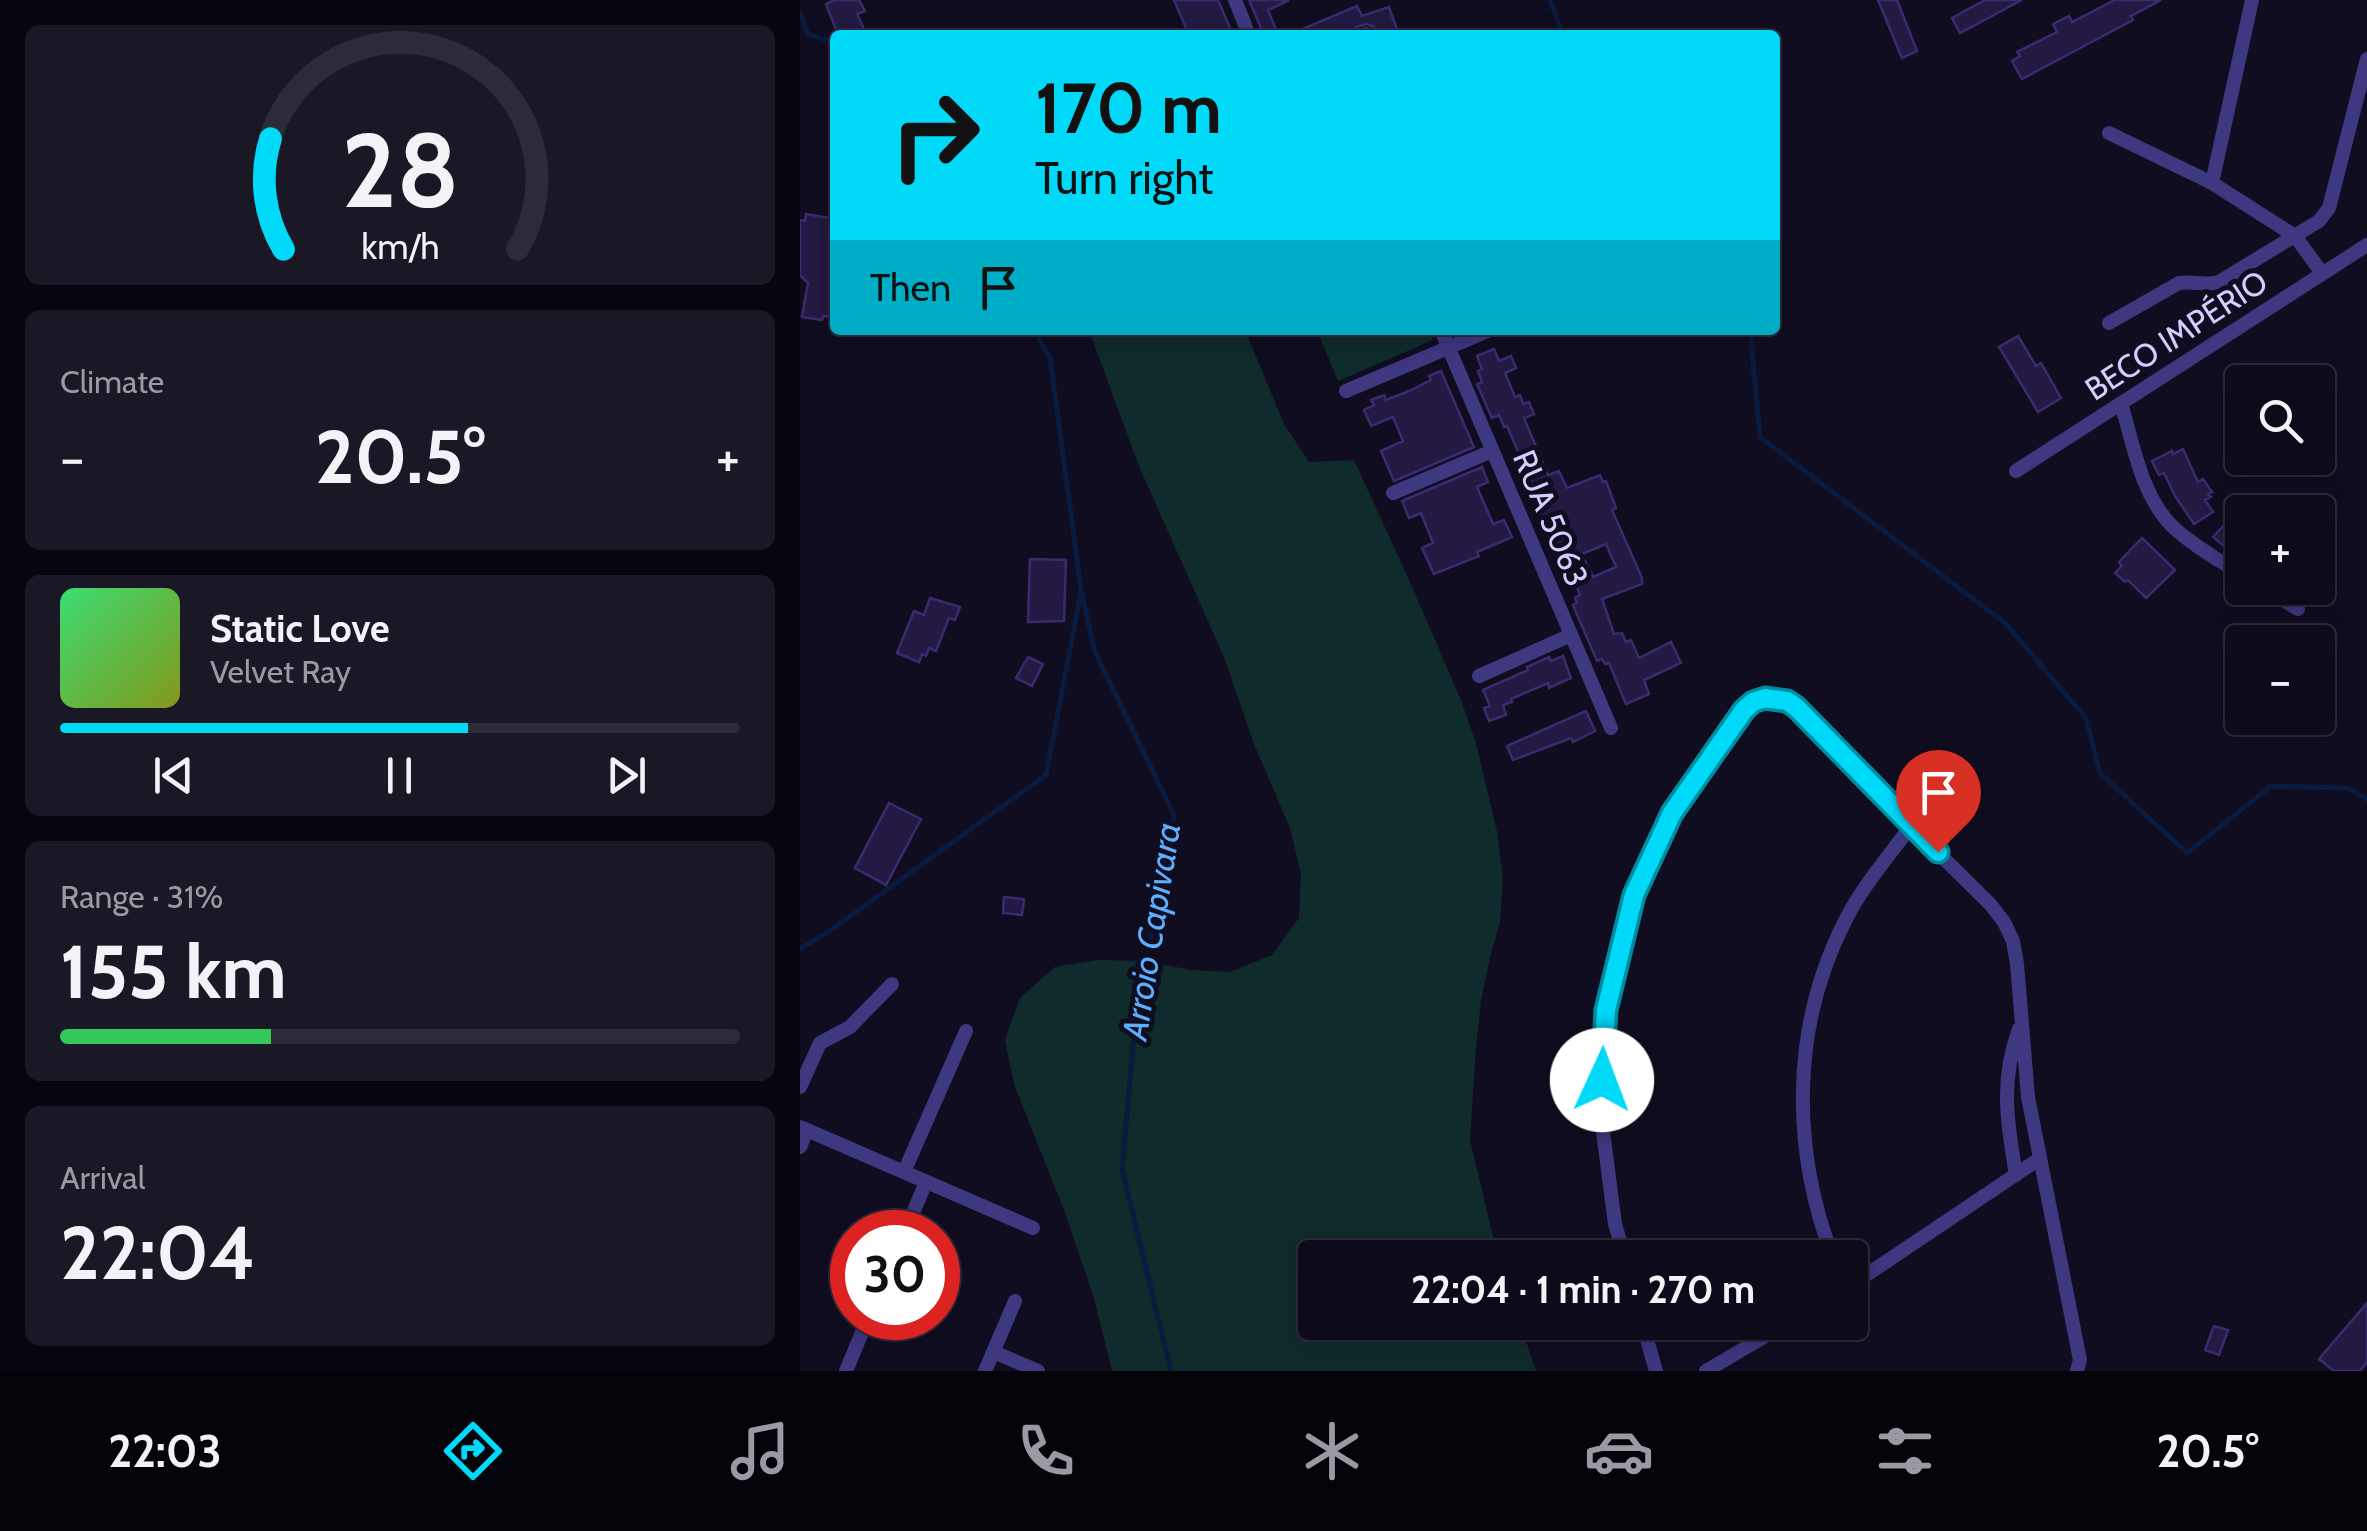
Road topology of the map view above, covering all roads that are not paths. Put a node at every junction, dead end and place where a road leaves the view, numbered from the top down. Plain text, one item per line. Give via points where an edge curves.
1 (1235, 0) edge
2 (2252, 0) edge
3 (1247, 30) edge
4 (2367, 60) edge
5 (2109, 133) dead end
6 (2212, 183) junction
7 (2294, 236) junction
8 (2367, 245) edge
9 (2322, 274) junction
10 (2109, 323) dead end
11 (1442, 335) edge
12 (1478, 335) edge
13 (1448, 348) junction
14 (1346, 391) dead end
15 (2121, 403) junction
16 (1492, 451) junction
17 (2016, 472) dead end
18 (1393, 493) dead end
19 (2225, 564) edge
20 (2290, 605) edge
21 (2298, 610) dead end
22 (1571, 635) junction
23 (1479, 676) dead end
24 (1611, 728) dead end
25 (1911, 826) junction
26 (892, 984) dead end
27 (2021, 1024) junction
28 (966, 1031) dead end
29 (800, 1087) edge
30 (804, 1128) edge
31 (800, 1146) edge
32 (2039, 1159) junction
33 (904, 1172) junction
34 (2016, 1175) junction
35 (926, 1182) junction
36 (914, 1210) edge
37 (1033, 1228) dead end
38 (1619, 1240) edge
39 (1827, 1240) edge
40 (1868, 1274) edge
41 (1015, 1301) dead end
42 (859, 1340) edge
43 (1647, 1340) edge
44 (1759, 1340) edge
45 (994, 1352) junction
46 (846, 1371) edge
47 (985, 1371) edge
48 (1038, 1371) edge
49 (1656, 1371) edge
50 (1706, 1371) edge
51 (2076, 1371) edge

1 - 3 street
2 - 6 street
4 - 7 street via 2328,208
5 - 6 street
6 - 7 street
7 - 9 street
7 - 10 street via 2219,282 2179,283
8 - 9 street, BECO IMPÉRIO
9 - 15 street, BECO IMPÉRIO
11 - 13 street, RUA 5063
12 - 13 street
13 - 14 street
13 - 16 street, RUA 5063
15 - 17 street, BECO IMPÉRIO
15 - 19 street via 2151,496 2170,524
16 - 18 street
16 - 22 street, RUA 5063
20 - 21 street
22 - 23 street
22 - 24 street, RUA 5063
25 - 27 street via 2004,922 2018,964
25 - 38 street via 1796,707 1765,698 1736,718 1672,813 1634,895 1606,1010 1601,1116
25 - 39 street via 1846,918 1810,1024 1803,1133
26 - 29 street via 850,1027 820,1044
27 - 32 street
27 - 34 street via 2006,1087
28 - 33 street
30 - 31 street
30 - 33 street
32 - 34 street
32 - 51 street via 2080,1360
33 - 35 street
34 - 40 street
35 - 36 street
35 - 37 street
41 - 45 street
42 - 46 street
43 - 49 street
44 - 50 street
45 - 47 street
45 - 48 street

